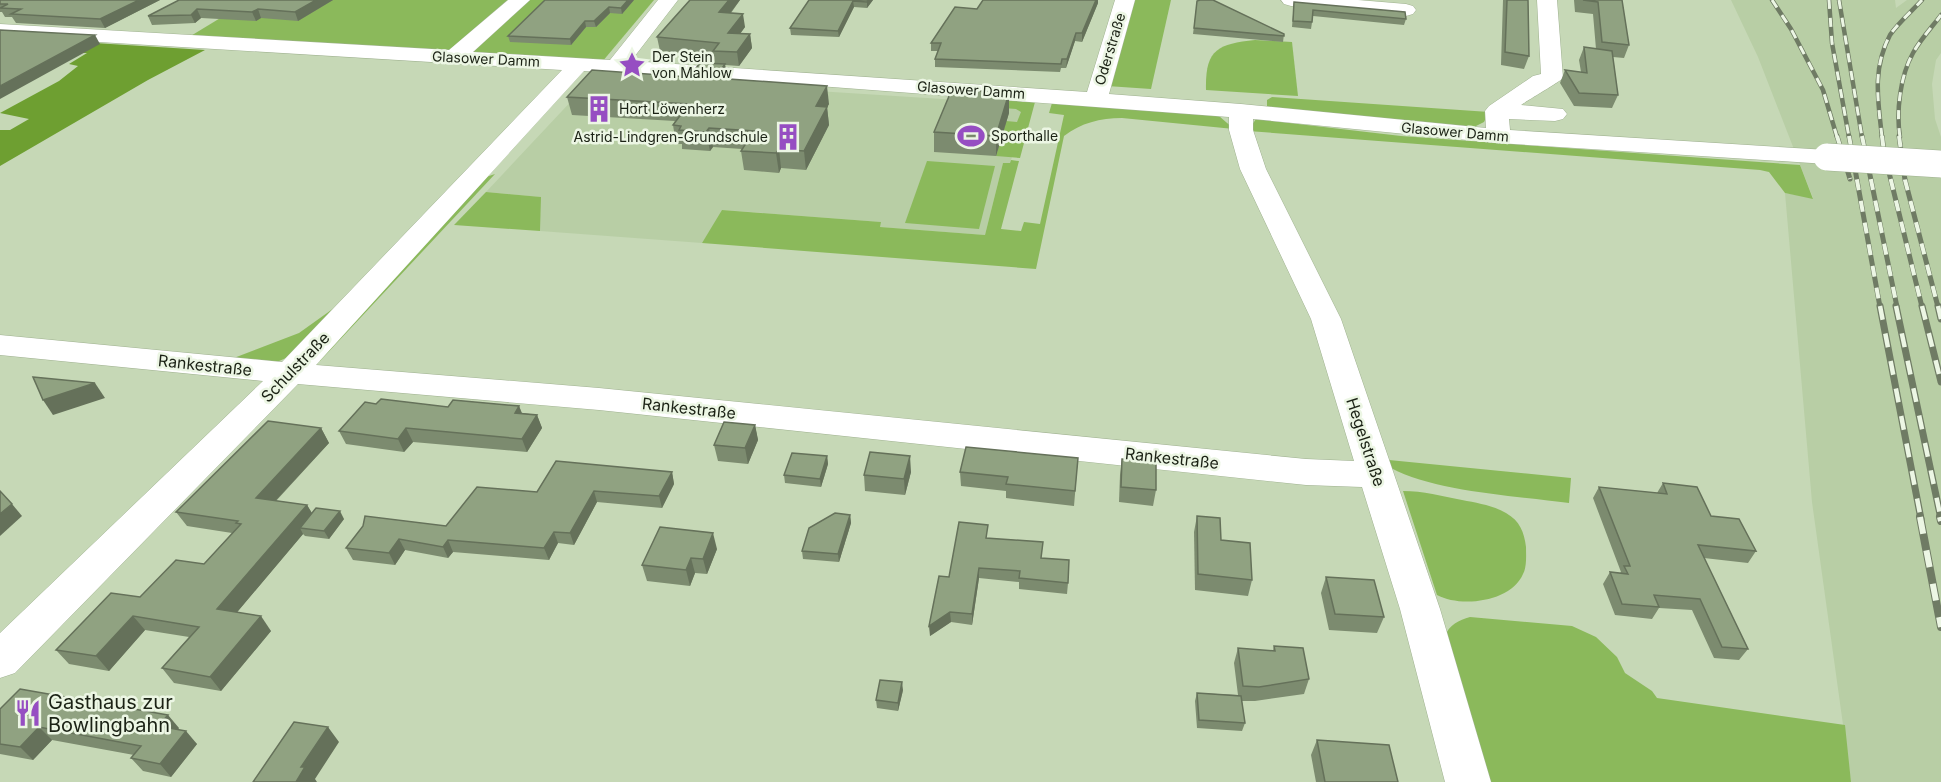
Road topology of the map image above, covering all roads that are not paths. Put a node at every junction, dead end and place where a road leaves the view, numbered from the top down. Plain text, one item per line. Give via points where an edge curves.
1 (520, 0) edge
2 (668, 0) edge
3 (1125, 0) edge
4 (1291, 0) edge
5 (1547, 0) edge
6 (1406, 10) edge
7 (140, 21) dead end
8 (0, 30) edge
9 (108, 36) junction
10 (454, 57) junction
11 (579, 64) junction
12 (616, 66) junction
13 (1096, 99) junction
14 (1241, 111) junction
15 (1497, 111) junction
16 (1555, 114) dead end
17 (1498, 135) junction
18 (1941, 164) edge
19 (0, 345) edge
20 (290, 373) junction
21 (1377, 475) junction
22 (0, 660) edge
23 (1468, 782) edge

1 - 10 street
2 - 12 street
3 - 13 street, Oderstraße
4 - 6 street
5 - 15 street via 1552,78
7 - 9 street
8 - 9 street, Glasower Damm
9 - 10 street, Glasower Damm
10 - 11 street, Glasower Damm
11 - 12 street, Glasower Damm
11 - 20 street, Schulstraße
12 - 13 street, Glasower Damm
13 - 14 street, Glasower Damm
14 - 17 street, Glasower Damm
14 - 21 street, Hegelstraße via 1241,130 1252,169 1326,319
15 - 16 street
15 - 17 street
17 - 18 street, Glasower Damm, bridge
19 - 20 street, Rankestraße
20 - 21 street, Rankestraße via 599,399 1306,472
20 - 22 street, Schulstraße
21 - 23 street, Hegelstraße via 1420,609

